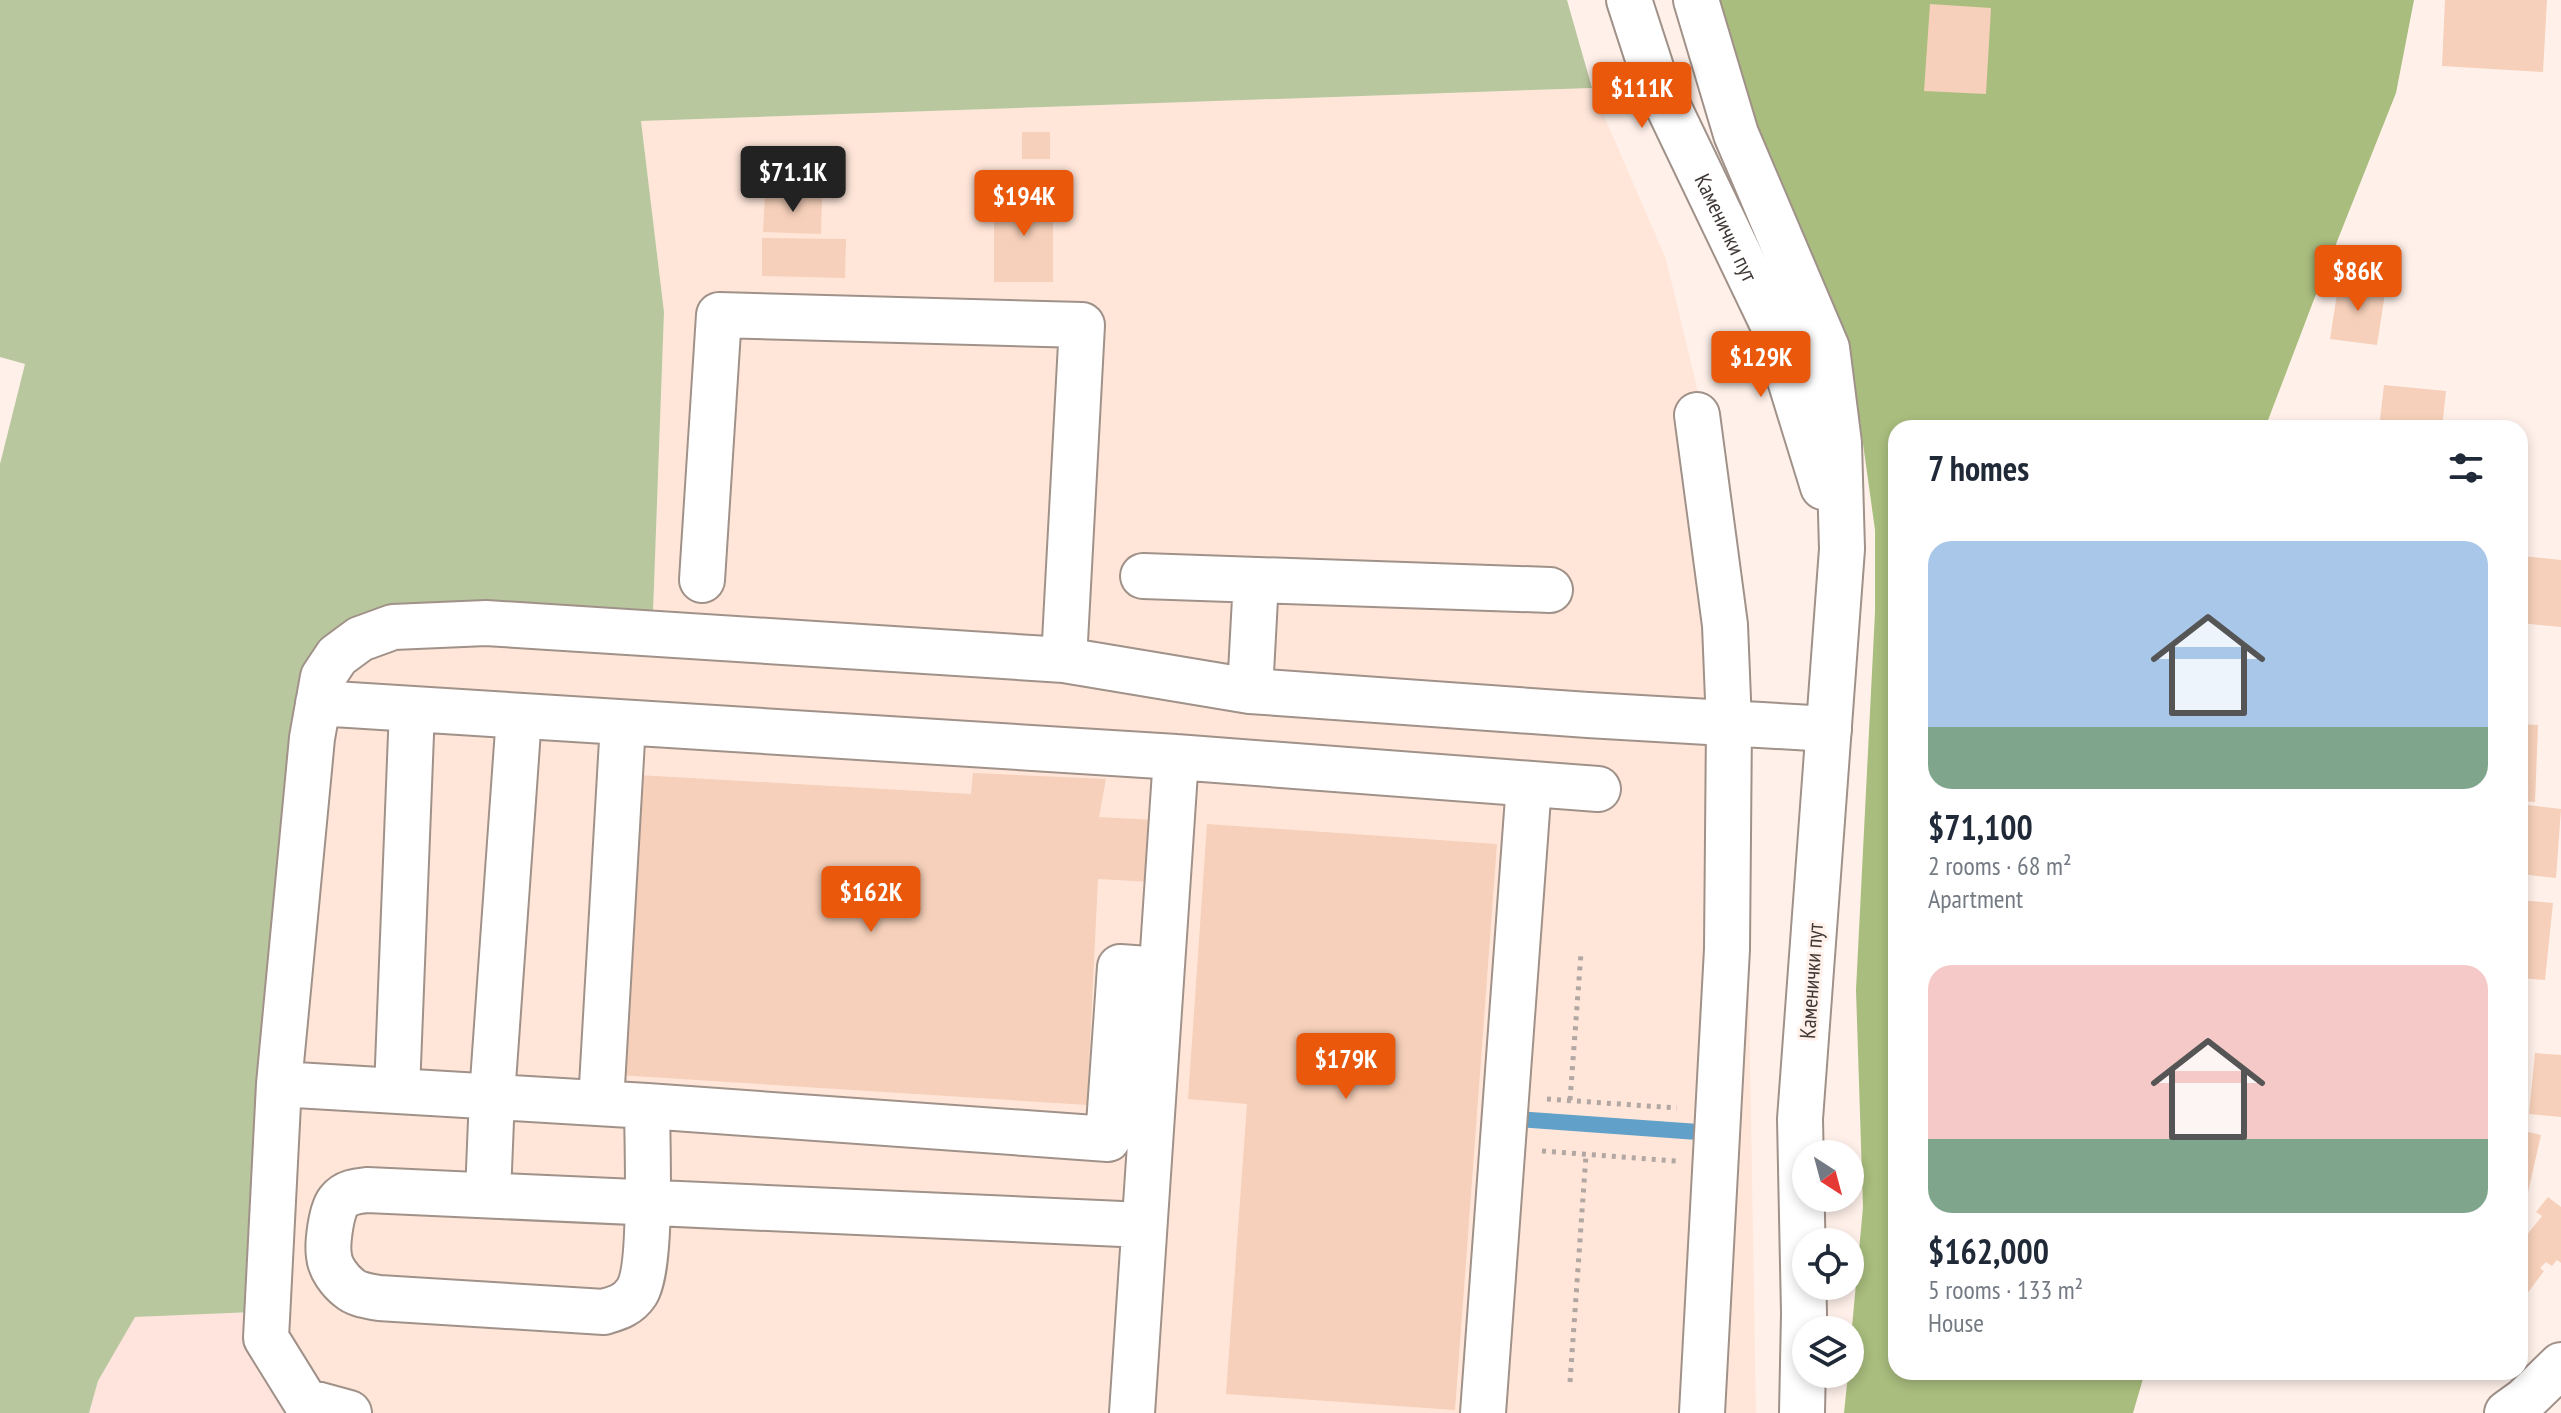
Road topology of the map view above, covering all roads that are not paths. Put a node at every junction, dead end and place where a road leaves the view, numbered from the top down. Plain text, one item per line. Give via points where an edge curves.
1 (1629, 0) edge
2 (1696, 0) edge
3 (1697, 415) dead end
4 (1842, 549) junction
5 (1143, 576) dead end
6 (702, 580) dead end
7 (1256, 580) junction
8 (1550, 590) dead end
9 (1064, 660) junction
10 (1250, 691) junction
11 (318, 703) junction
12 (412, 709) junction
13 (519, 716) junction
14 (623, 723) junction
15 (1729, 724) junction
16 (1829, 729) junction
17 (1176, 757) junction
18 (1529, 784) junction
19 (1598, 789) dead end
20 (1161, 970) junction
21 (279, 1084) junction
22 (397, 1090) junction
23 (492, 1096) junction
24 (601, 1103) junction
25 (647, 1106) junction
26 (488, 1194) junction
27 (647, 1204) junction
28 (1144, 1225) junction
29 (2561, 1365) edge
30 (349, 1413) edge
31 (1132, 1413) edge
32 (1483, 1413) edge
33 (1702, 1413) edge
34 (1802, 1413) edge
35 (2507, 1413) edge

1 - 4 main road, Каменички пут via 1654,77 1773,325
2 - 4 main road, Каменички пут via 1736,134 1827,348 1839,443
3 - 15 main road via 1725,625
4 - 16 main road, Каменички пут
5 - 7 main road
6 - 9 main road via 719,315 1082,325
7 - 8 main road
7 - 10 main road
9 - 10 main road
9 - 11 main road via 486,623 393,627 360,639 337,656 323,677
10 - 15 main road
11 - 12 main road
11 - 21 main road
12 - 13 main road
12 - 22 main road
13 - 14 main road
13 - 23 main road
14 - 17 main road
14 - 24 main road
15 - 16 main road
15 - 33 main road via 1727,949
16 - 34 main road, Каменички пут via 1800,1119
17 - 18 main road
17 - 20 main road
18 - 19 main road
18 - 32 main road
20 - 25 main road via 1120,967 1108,1139
20 - 28 main road
21 - 22 main road
21 - 30 main road via 266,1338 305,1401
22 - 23 main road
23 - 24 main road
23 - 26 main road
24 - 25 main road
25 - 27 main road
26 - 27 main road
26 - 27 main road via 352,1191 333,1211 332,1267 347,1287 379,1298 604,1312 638,1291
27 - 28 main road
28 - 31 main road
29 - 35 main road

